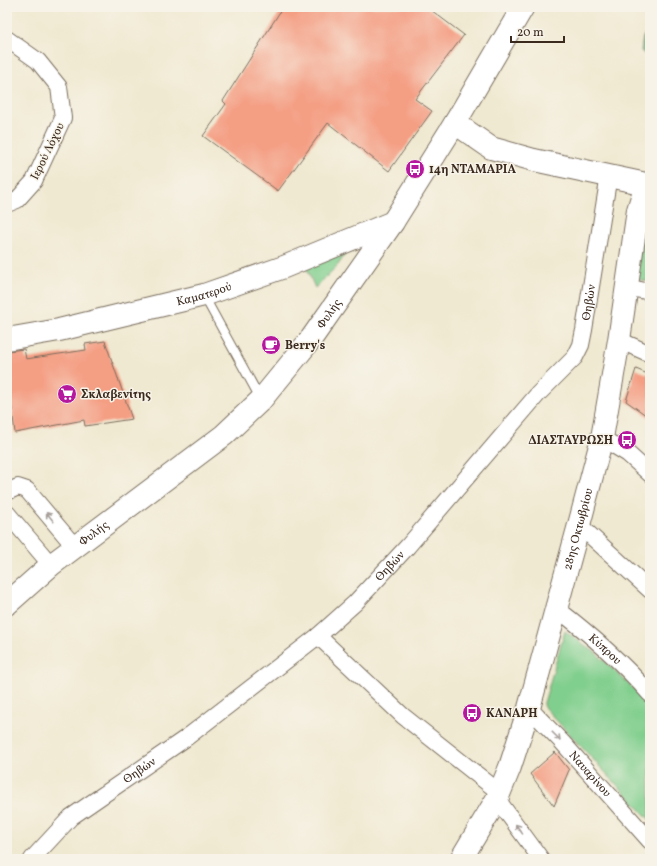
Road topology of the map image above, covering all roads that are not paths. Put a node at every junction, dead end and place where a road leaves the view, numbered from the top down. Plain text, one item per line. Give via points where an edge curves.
1 (523, 7) edge
2 (7, 39) edge
3 (455, 123) junction
4 (609, 175) junction
5 (648, 180) edge
6 (7, 204) edge
7 (393, 222) junction
8 (626, 287) junction
9 (650, 292) edge
10 (204, 295) junction
11 (7, 339) edge
12 (619, 340) junction
13 (650, 354) edge
14 (261, 400) junction
15 (602, 438) junction
16 (650, 474) edge
17 (7, 492) edge
18 (7, 513) edge
19 (579, 525) junction
20 (75, 547) junction
21 (51, 565) junction
22 (650, 590) edge
23 (7, 604) edge
24 (556, 608) junction
25 (318, 636) junction
26 (650, 694) edge
27 (528, 708) junction
28 (498, 795) junction
29 (650, 841) edge
30 (32, 859) edge
31 (461, 859) edge
32 (541, 859) edge

1 - 3 street, Φυλής
2 - 6 street, Ιερού Λόχου via 38,61 60,87 63,118 34,181 17,200
3 - 4 street via 491,148 534,160
3 - 7 street, Φυλής
4 - 5 street
4 - 25 street, Θηβών via 584,330 581,346 575,357 538,394 408,546 355,603
5 - 8 street, 28ης Οκτωβρίου via 638,210
7 - 10 street, Καματερού via 284,267
7 - 14 street, Φυλής via 311,339
8 - 9 street
8 - 12 street, 28ης Οκτωβρίου
10 - 11 street, Καματερού via 59,330
10 - 14 lane
12 - 13 street
12 - 15 street, 28ης Οκτωβρίου
14 - 20 street, Φυλής via 224,435
15 - 16 street via 628,454
15 - 19 street, 28ης Οκτωβρίου
20 -> 17 street via 28,490 18,487
18 - 21 street
19 - 22 street
19 - 24 street, 28ης Οκτωβρίου
20 - 21 street, Φυλής
21 - 23 street, Φυλής
24 - 26 street, Κύπρου via 625,667
24 - 27 street, 28ης Οκτωβρίου
25 - 28 street via 403,716
25 - 30 street, Θηβών via 186,738 71,817
27 - 28 street, 28ης Οκτωβρίου via 510,767
27 -> 29 street, Ναυαρίνου via 562,742
28 - 31 street, 28ης Οκτωβρίου
32 -> 28 street

